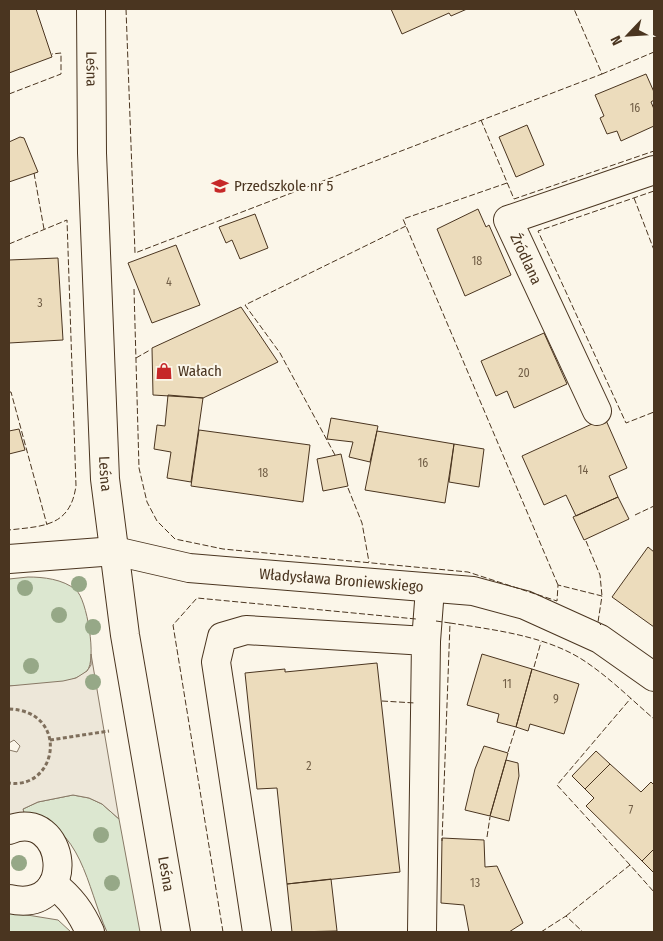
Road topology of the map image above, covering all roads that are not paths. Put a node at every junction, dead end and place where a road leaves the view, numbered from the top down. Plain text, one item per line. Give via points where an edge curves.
1 (91, 9) edge
2 (654, 170) edge
3 (597, 411) dead end
4 (114, 550) junction
5 (9, 559) edge
6 (430, 589) junction
7 (426, 641) junction
8 (654, 676) edge
9 (9, 830) edge
10 (54, 884) junction
11 (9, 898) edge
12 (90, 932) edge
13 (176, 932) edge
14 (257, 932) edge
15 (422, 932) edge

1 - 4 street, Leśna via 92,153 105,479
2 - 3 street, Źródlana via 508,220
4 - 5 street, Władysława Broniewskiego
4 - 6 street, Władysława Broniewskiego via 189,568
4 - 13 street, Leśna via 125,635
6 - 7 street
6 - 8 street, Władysława Broniewskiego via 473,591 525,605 600,639
7 - 14 street via 246,630 222,637 216,662
7 - 15 street
9 - 10 street via 20,827 35,829 50,840 58,855
10 - 11 street via 33,899
10 - 12 street via 70,898

